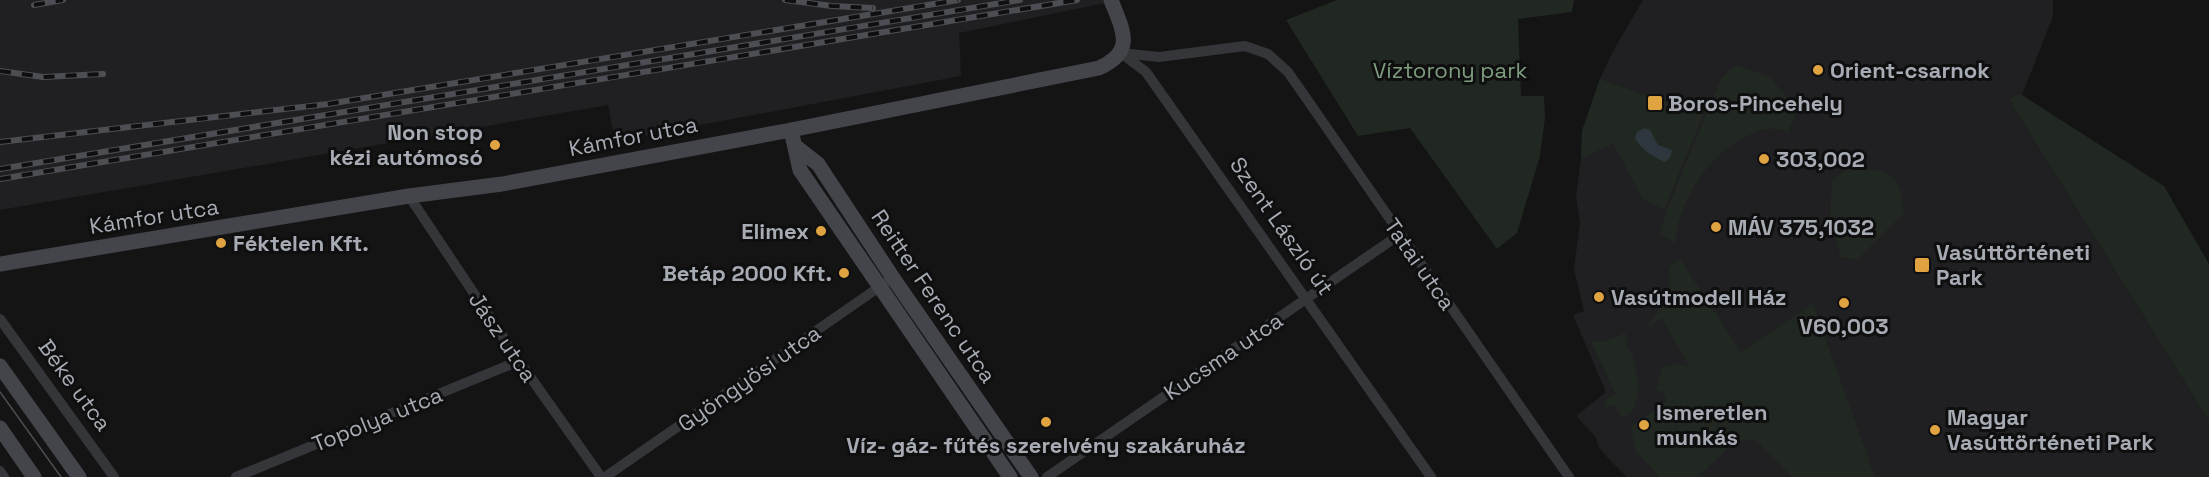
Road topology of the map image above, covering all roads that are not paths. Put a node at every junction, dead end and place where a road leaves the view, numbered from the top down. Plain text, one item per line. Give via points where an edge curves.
1 (1111, 0) edge
2 (1121, 53) junction
3 (791, 130) junction
4 (795, 146) junction
5 (409, 196) junction
6 (1399, 235) junction
7 (0, 264) edge
8 (893, 278) junction
9 (879, 288) junction
10 (1307, 299) junction
11 (0, 319) edge
12 (519, 361) junction
13 (0, 366) edge
14 (0, 428) edge
15 (0, 471) edge
16 (1567, 476) edge
17 (4, 477) edge
18 (34, 477) edge
19 (79, 477) edge
20 (114, 477) edge
21 (236, 477) edge
22 (603, 477) edge
23 (1010, 477) edge
24 (1030, 477) edge
25 (1047, 477) edge
26 (1431, 477) edge

1 - 2 street via 1122,35
2 - 3 street, Kámfor utca via 1099,68
2 - 6 street, Tatai utca via 1159,57 1245,46 1268,54 1288,72
2 - 10 street, Szent László út via 1146,72
3 - 4 street, Reitter Ferenc utca
3 - 5 street, Kámfor utca via 502,184
4 - 8 street, Reitter Ferenc utca via 818,164
4 - 9 street, Reitter Ferenc utca via 800,170
5 - 7 street, Kámfor utca
5 - 12 street, Jász utca
6 - 10 street, Kucsma utca
6 - 16 street, Tatai utca
8 - 9 street, Gyöngyösi utca
8 - 24 street, Reitter Ferenc utca
9 - 22 street, Gyöngyösi utca
9 - 23 street, Reitter Ferenc utca
10 - 25 street, Kucsma utca
10 - 26 street, Szent László út
11 - 20 street, Béke utca
12 - 21 street, Topolya utca
12 - 22 street, Jász utca
13 - 19 street
14 - 18 street
15 - 17 street

